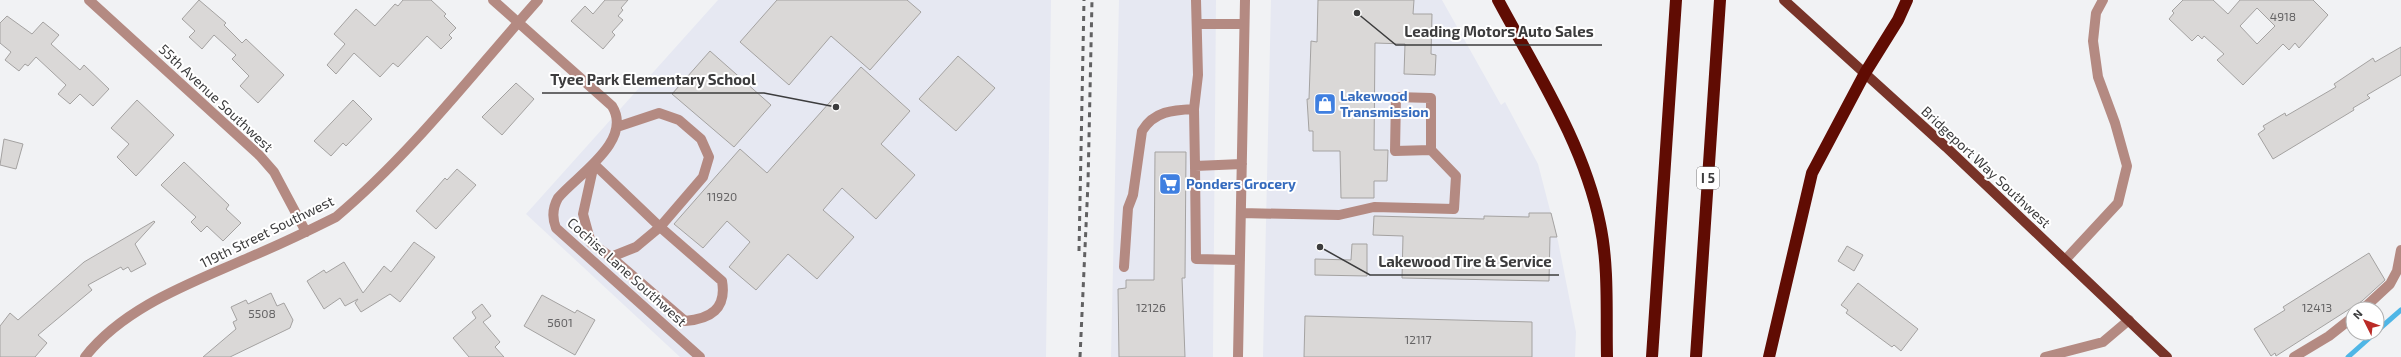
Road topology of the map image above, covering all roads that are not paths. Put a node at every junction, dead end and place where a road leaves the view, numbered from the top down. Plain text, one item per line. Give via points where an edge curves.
1 (88, 0) edge
2 (493, 0) edge
3 (538, 0) edge
4 (1196, 0) edge
5 (1245, 0) edge
6 (1498, 0) edge
7 (1676, 0) edge
8 (1720, 0) edge
9 (1784, 0) edge
10 (1907, 0) edge
11 (2103, 0) edge
12 (518, 22) junction
13 (1197, 24) junction
14 (1244, 24) junction
15 (1865, 73) junction
16 (1194, 109) junction
17 (617, 127) junction
18 (1431, 150) junction
19 (594, 164) junction
20 (1242, 164) junction
21 (1195, 166) junction
22 (1241, 213) junction
23 (660, 227) junction
24 (306, 232) junction
25 (2401, 250) edge
26 (611, 257) junction
27 (1240, 260) junction
28 (2065, 260) junction
29 (1124, 267) dead end
30 (2372, 301) edge
31 (2129, 320) junction
32 (2345, 323) edge
33 (2081, 354) edge
34 (85, 357) edge
35 (700, 357) edge
36 (1238, 357) edge
37 (1606, 357) edge
38 (1652, 357) edge
39 (1696, 357) edge
40 (1769, 357) edge
41 (2045, 357) edge
42 (2167, 357) edge
43 (2294, 357) edge

1 - 24 street, 55th Avenue Southwest via 260,156 274,172
2 - 12 street
3 - 12 street, 119th Street Southwest
4 - 13 street
5 - 14 street
6 - 37 highway via 1559,115 1589,183 1600,223 1604,253
7 - 38 highway
8 - 39 highway, I 5
9 - 15 main road, Bridgeport Way Southwest
10 - 15 highway via 1898,20
11 - 28 street via 2096,13 2092,41 2098,77 2128,166 2118,203
12 - 17 street via 612,106 616,113
12 - 24 street, 119th Street Southwest via 412,142 355,201 336,217
13 - 14 street
13 - 16 street via 1198,75
14 - 20 street
15 - 28 main road, Bridgeport Way Southwest
15 - 40 highway via 1812,173
16 - 21 street
16 - 29 street via 1158,115 1147,122 1142,131 1133,195 1128,208
17 - 19 street, Cochise Lane Southwest via 606,149
17 - 23 street via 659,114 680,120 701,139 709,157 703,177
18 - 18 street via 1431,98 1396,97 1395,151
18 - 22 street via 1456,176 1454,209 1374,207 1339,215
19 - 23 street
19 - 26 street via 583,214 591,243
19 - 35 street, Cochise Lane Southwest via 554,204 553,217 556,228
20 - 21 street
20 - 22 street
21 - 27 street via 1196,259
22 - 27 street
23 - 26 street via 636,247
23 - 26 street via 722,281 724,294 718,308 703,320 685,321
24 - 34 street, 119th Street Southwest via 196,281 143,308 110,331
25 - 30 street via 2398,271 2390,284
27 - 36 street
28 - 31 main road, Bridgeport Way Southwest
31 - 33 street via 2103,342
31 - 42 main road, Bridgeport Way Southwest
32 - 43 street
33 - 41 street

